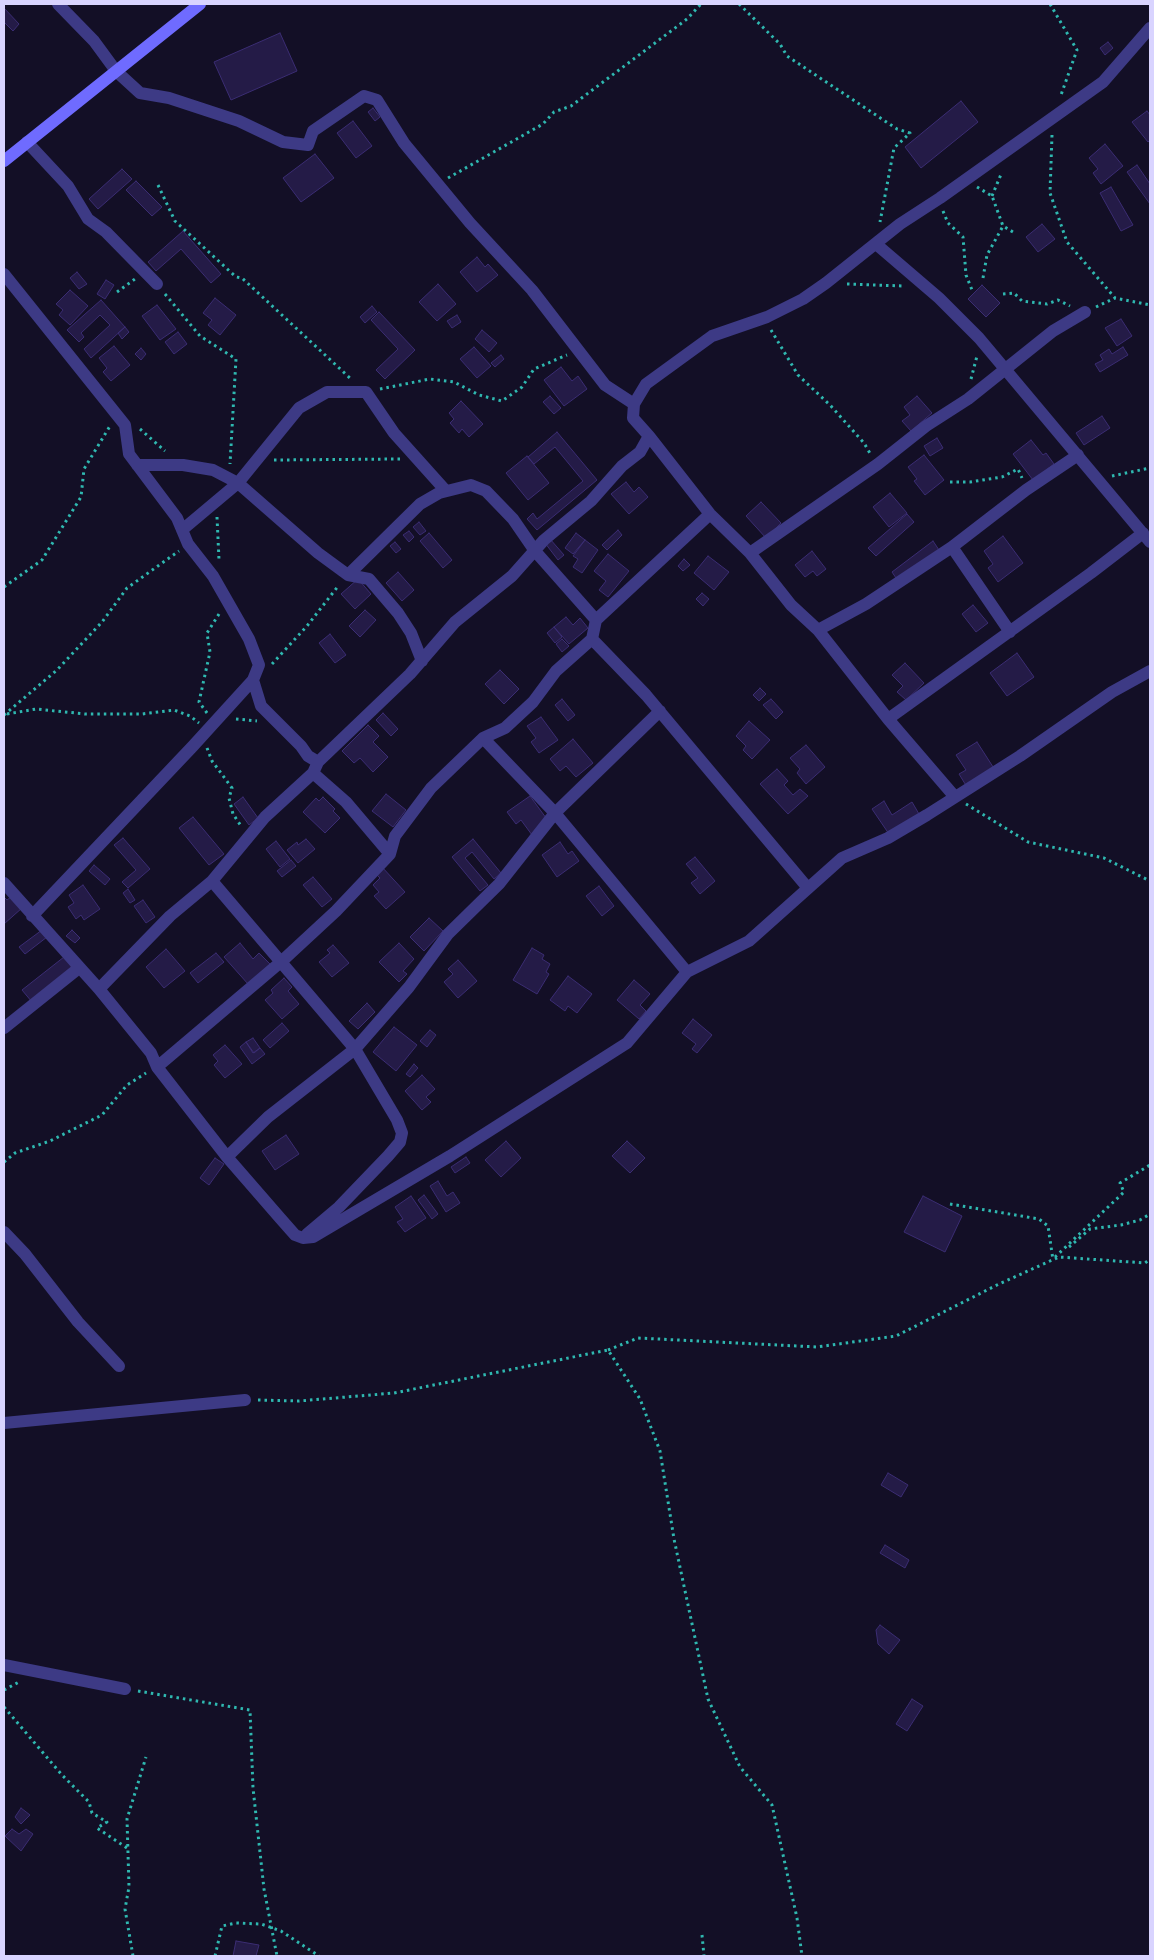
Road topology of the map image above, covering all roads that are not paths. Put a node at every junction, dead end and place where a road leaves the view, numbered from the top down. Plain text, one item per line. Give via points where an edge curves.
1 (58, 4) edge
2 (200, 4) edge
3 (1150, 28) edge
4 (116, 71) junction
5 (27, 142) junction
6 (4, 161) edge
7 (876, 244) junction
8 (4, 274) edge
9 (157, 284) road end
10 (1085, 312) road end
11 (1006, 370) junction
12 (634, 404) junction
13 (649, 436) junction
14 (1078, 456) junction
15 (137, 465) junction
16 (238, 483) junction
17 (446, 491) junction
18 (710, 514) junction
19 (182, 530) junction
20 (1146, 537) edge
21 (952, 547) junction
22 (535, 551) junction
23 (750, 553) junction
24 (348, 575) junction
25 (596, 620) junction
26 (818, 630) junction
27 (1010, 632) junction
28 (592, 639) junction
29 (422, 661) junction
30 (1150, 671) edge
31 (253, 680) junction
32 (660, 711) junction
33 (888, 719) junction
34 (483, 738) junction
35 (315, 767) junction
36 (955, 797) junction
37 (555, 813) junction
38 (390, 854) junction
39 (212, 881) junction
40 (4, 883) edge
41 (807, 887) junction
42 (32, 916) junction
43 (282, 961) junction
44 (79, 968) junction
45 (687, 972) junction
46 (98, 989) junction
47 (4, 1028) edge
48 (355, 1049) junction
49 (157, 1067) junction
50 (228, 1157) junction
51 (4, 1232) edge
52 (303, 1238) junction
53 (119, 1366) dead end
54 (245, 1400) road end
55 (4, 1422) edge
56 (4, 1665) edge
57 (125, 1689) road end

1 - 4 street via 94,41
2 - 4 main road
3 - 7 street via 1102,82
4 - 5 main road
4 - 12 street via 140,93 169,98 239,121 284,142 308,145 313,131 364,96 377,100 404,143 532,290 605,385
5 - 6 main road
5 - 9 street via 68,186 88,219 106,232
7 - 11 street via 927,287 979,338
7 - 12 street via 803,299 767,317 712,336 692,348 646,384
8 - 15 street via 126,425 129,454
10 - 11 street via 1053,332
11 - 14 street
11 - 23 street
12 - 13 street via 633,418
13 - 18 street
13 - 22 street via 640,452
14 - 20 street
14 - 21 street via 1026,490
15 - 16 street via 183,465 213,470
15 - 19 street via 177,518
16 - 17 street via 299,408 327,392 366,392 394,432
16 - 19 street
16 - 24 street
17 - 22 street via 471,486 486,491 513,519
17 - 24 street via 420,504
18 - 23 street
18 - 25 street
19 - 31 street via 250,639 259,665
20 - 27 street
21 - 26 street via 866,604
21 - 27 street
22 - 25 street
22 - 29 street via 512,576 455,622
23 - 26 street via 790,605
24 - 29 street via 369,579 398,613
25 - 28 street
26 - 33 street
27 - 33 street
28 - 32 street
28 - 34 street via 556,672 533,702 506,728
29 - 35 street
30 - 36 street via 1112,692
31 - 35 street via 262,706 301,746
31 - 42 street
32 - 37 street
32 - 41 street
33 - 36 street
34 - 37 street
34 - 38 street via 414,810 395,836
35 - 38 street
35 - 39 street via 265,817
36 - 41 street via 888,838 842,858
37 - 45 street
37 - 48 street via 500,884 448,934 410,987
38 - 43 street
39 - 43 street
39 - 46 street via 170,916
40 - 42 street
41 - 45 street via 749,940
42 - 44 street
43 - 48 street via 321,1012
43 - 49 street
44 - 46 street
44 - 47 street
45 - 52 street via 627,1043 359,1211 313,1237
46 - 49 street via 151,1053
48 - 50 street via 268,1117
48 - 52 street via 398,1120 402,1132 400,1142 339,1207
49 - 50 street
50 - 52 street via 295,1235
51 - 53 street
54 - 55 street
56 - 57 street

